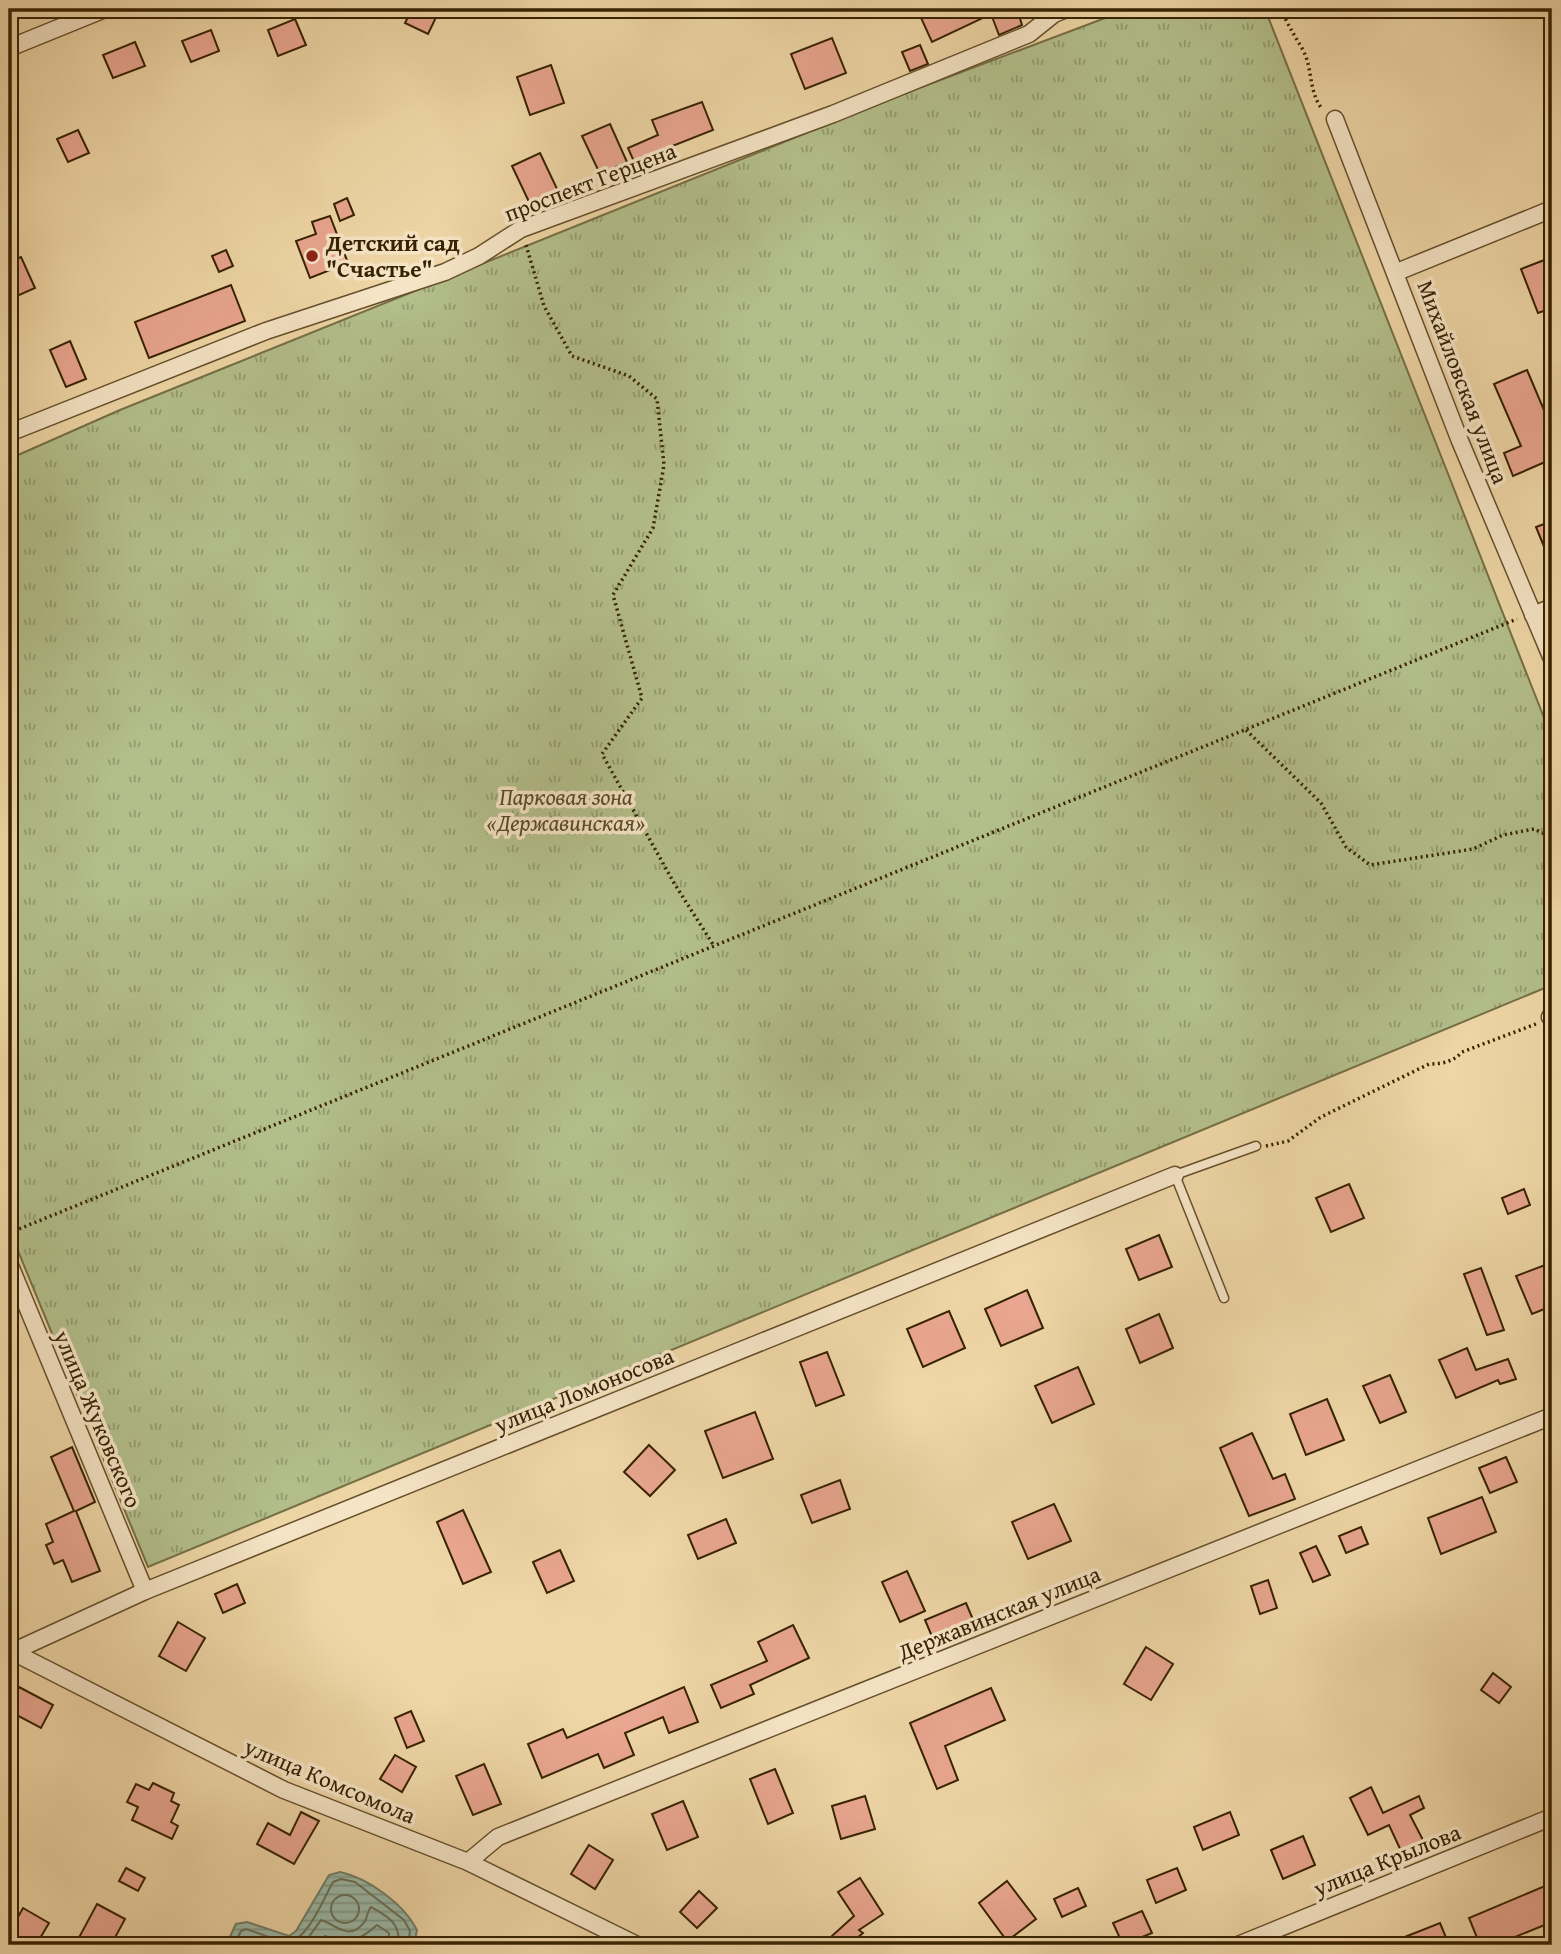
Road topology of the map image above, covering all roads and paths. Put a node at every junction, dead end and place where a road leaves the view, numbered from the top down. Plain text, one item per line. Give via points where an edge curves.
1 (105, 9) edge
2 (1066, 9) edge
3 (1281, 9) edge
4 (9, 48) edge
5 (1335, 119) joint
6 (1552, 209) edge
7 (521, 229) junction
8 (1397, 272) junction
9 (9, 433) edge
10 (1552, 607) edge
11 (1532, 614) junction
12 (1552, 659) edge
13 (1246, 730) junction
14 (1552, 837) edge
15 (715, 946) junction
16 (1551, 1017) edge
17 (1256, 1146) joint
18 (1175, 1175) junction
19 (9, 1233) edge
20 (9, 1263) edge
21 (1224, 1297) dead end
22 (1552, 1416) edge
23 (145, 1591) junction
24 (10, 1651) edge
25 (1552, 1817) edge
26 (468, 1862) junction
27 (637, 1945) edge
28 (1238, 1945) edge

1 - 4 street
2 - 7 street, проспект Герцена via 1030,34 833,114
3 - 5 path via 1303,50 1311,89 1322,110
5 - 8 street, Михайловская улица
6 - 8 street
7 - 9 street, проспект Герцена via 445,272 266,331
7 - 15 path via 544,306 572,356 629,376 657,399 664,465 653,528 613,595 642,698 602,754
8 - 11 street, Михайловская улица
10 - 11 street
11 - 12 street, Михайловская улица
11 - 13 path
13 - 14 path via 1321,803 1346,847 1370,865 1473,849 1503,835 1534,829
13 - 15 path
15 - 19 path
16 - 17 path via 1442,1064 1429,1064 1321,1117 1288,1141
17 - 18 lane
18 - 21 lane
18 - 23 street, улица Ломоносова
20 - 23 street, улица Жуковского
22 - 26 street, Державинская улица via 498,1837
23 - 24 street, улица Ломоносова
24 - 26 street, улица Комсомола via 284,1790
25 - 28 street, улица Крылова
26 - 27 street, улица Комсомола

